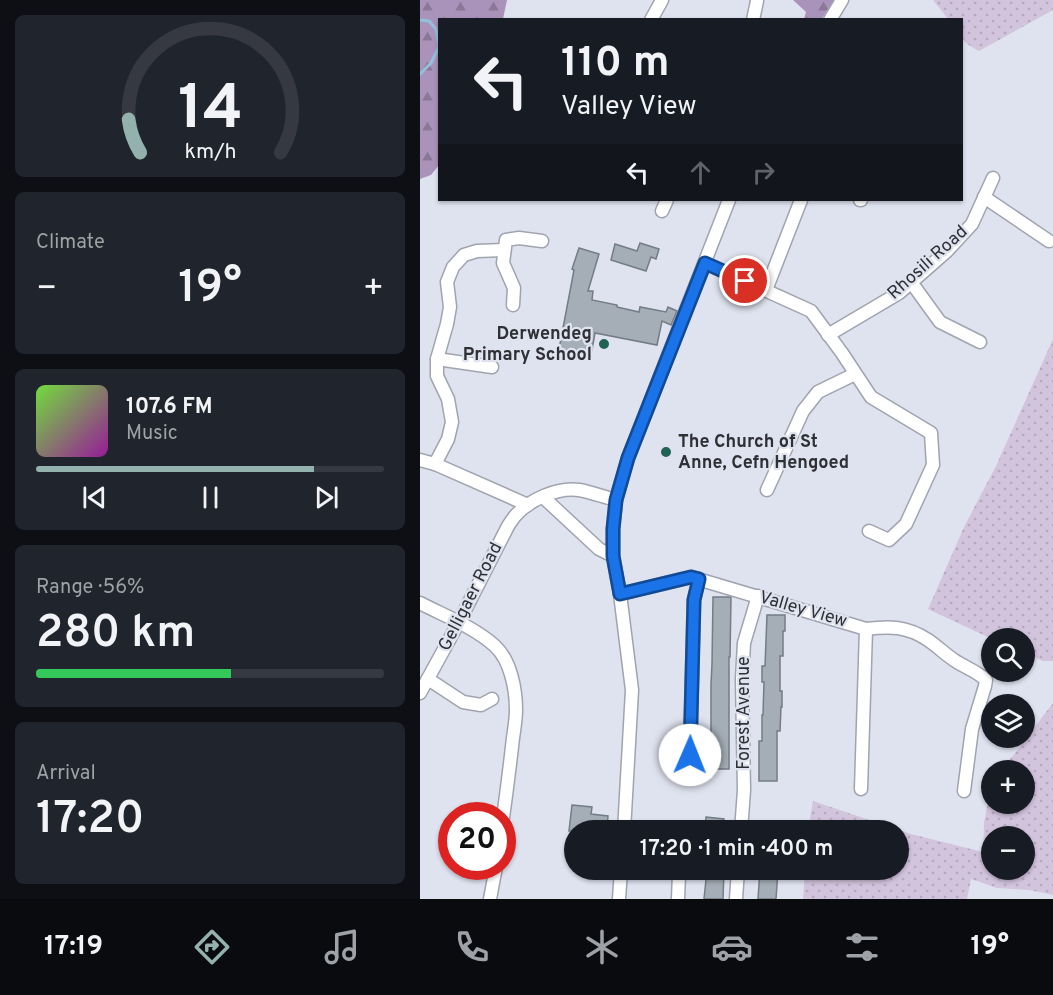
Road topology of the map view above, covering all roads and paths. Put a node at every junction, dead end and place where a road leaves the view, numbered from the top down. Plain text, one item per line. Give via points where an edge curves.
1 (662, 0) edge
2 (842, 0) edge
3 (757, 1) edge
4 (652, 18) edge
5 (753, 18) edge
6 (831, 18) edge
7 (993, 178) dead end
8 (984, 197) junction
9 (729, 201) edge
10 (801, 201) edge
11 (543, 241) dead end
12 (1049, 241) dead end
13 (504, 251) junction
14 (705, 263) junction
15 (911, 282) junction
16 (765, 290) junction
17 (513, 305) dead end
18 (828, 335) junction
19 (980, 342) dead end
20 (437, 358) junction
21 (492, 368) dead end
22 (855, 374) junction
23 (420, 460) edge
24 (435, 464) junction
25 (767, 490) dead end
26 (543, 496) junction
27 (616, 500) junction
28 (528, 505) junction
29 (869, 531) dead end
30 (613, 556) junction
31 (699, 579) junction
32 (620, 594) junction
33 (758, 596) junction
34 (420, 603) edge
35 (459, 622) junction
36 (866, 628) junction
37 (428, 679) junction
38 (420, 693) edge
39 (492, 699) dead end
40 (690, 755) dead end
41 (861, 789) dead end
42 (964, 790) dead end
43 (505, 802) edge
44 (625, 820) edge
45 (742, 820) edge
46 (493, 880) edge
47 (620, 880) edge
48 (679, 880) edge
49 (737, 880) edge
50 (489, 899) edge
51 (619, 899) edge
52 (678, 899) edge
53 (736, 899) edge

1 - 4 street
2 - 6 street
3 - 5 street
7 - 8 street, Rhosili Road
8 - 12 street
8 - 15 street, Rhosili Road via 972,224
9 - 14 street
10 - 16 street
11 - 13 street via 519,238
13 - 17 street via 514,288
13 - 20 street via 464,255 453,267 447,282 450,307
14 - 16 street
14 - 27 street via 628,458
15 - 18 street, Rhosili Road
15 - 19 street via 940,322
16 - 18 street via 811,311
18 - 22 street
20 - 21 street
20 - 24 street via 437,376 448,399 452,422
22 - 25 street via 818,392 803,411
22 - 29 street via 871,397 931,433 933,465 906,524 889,540
23 - 24 street
24 - 28 street
26 - 27 street via 578,490
26 - 28 street, Gelligaer Road
26 - 30 street via 599,549
27 - 30 street
28 - 35 street, Gelligaer Road via 507,528
30 - 32 street
31 - 32 street, Valley View via 691,577
31 - 33 street, Valley View
31 - 40 street via 694,600
32 - 44 street via 632,690
33 - 36 street, Valley View
33 - 45 street, Forest Avenue via 744,643
34 - 35 street
35 - 37 street, Gelligaer Road
35 - 43 street via 497,648 510,673 516,710
36 - 41 street, Valley View
36 - 42 street via 898,627 914,632 986,680 972,729
37 - 38 street, Gelligaer Road
37 - 39 street via 464,702 481,705
46 - 50 street
47 - 51 street
48 - 52 street
49 - 53 street

